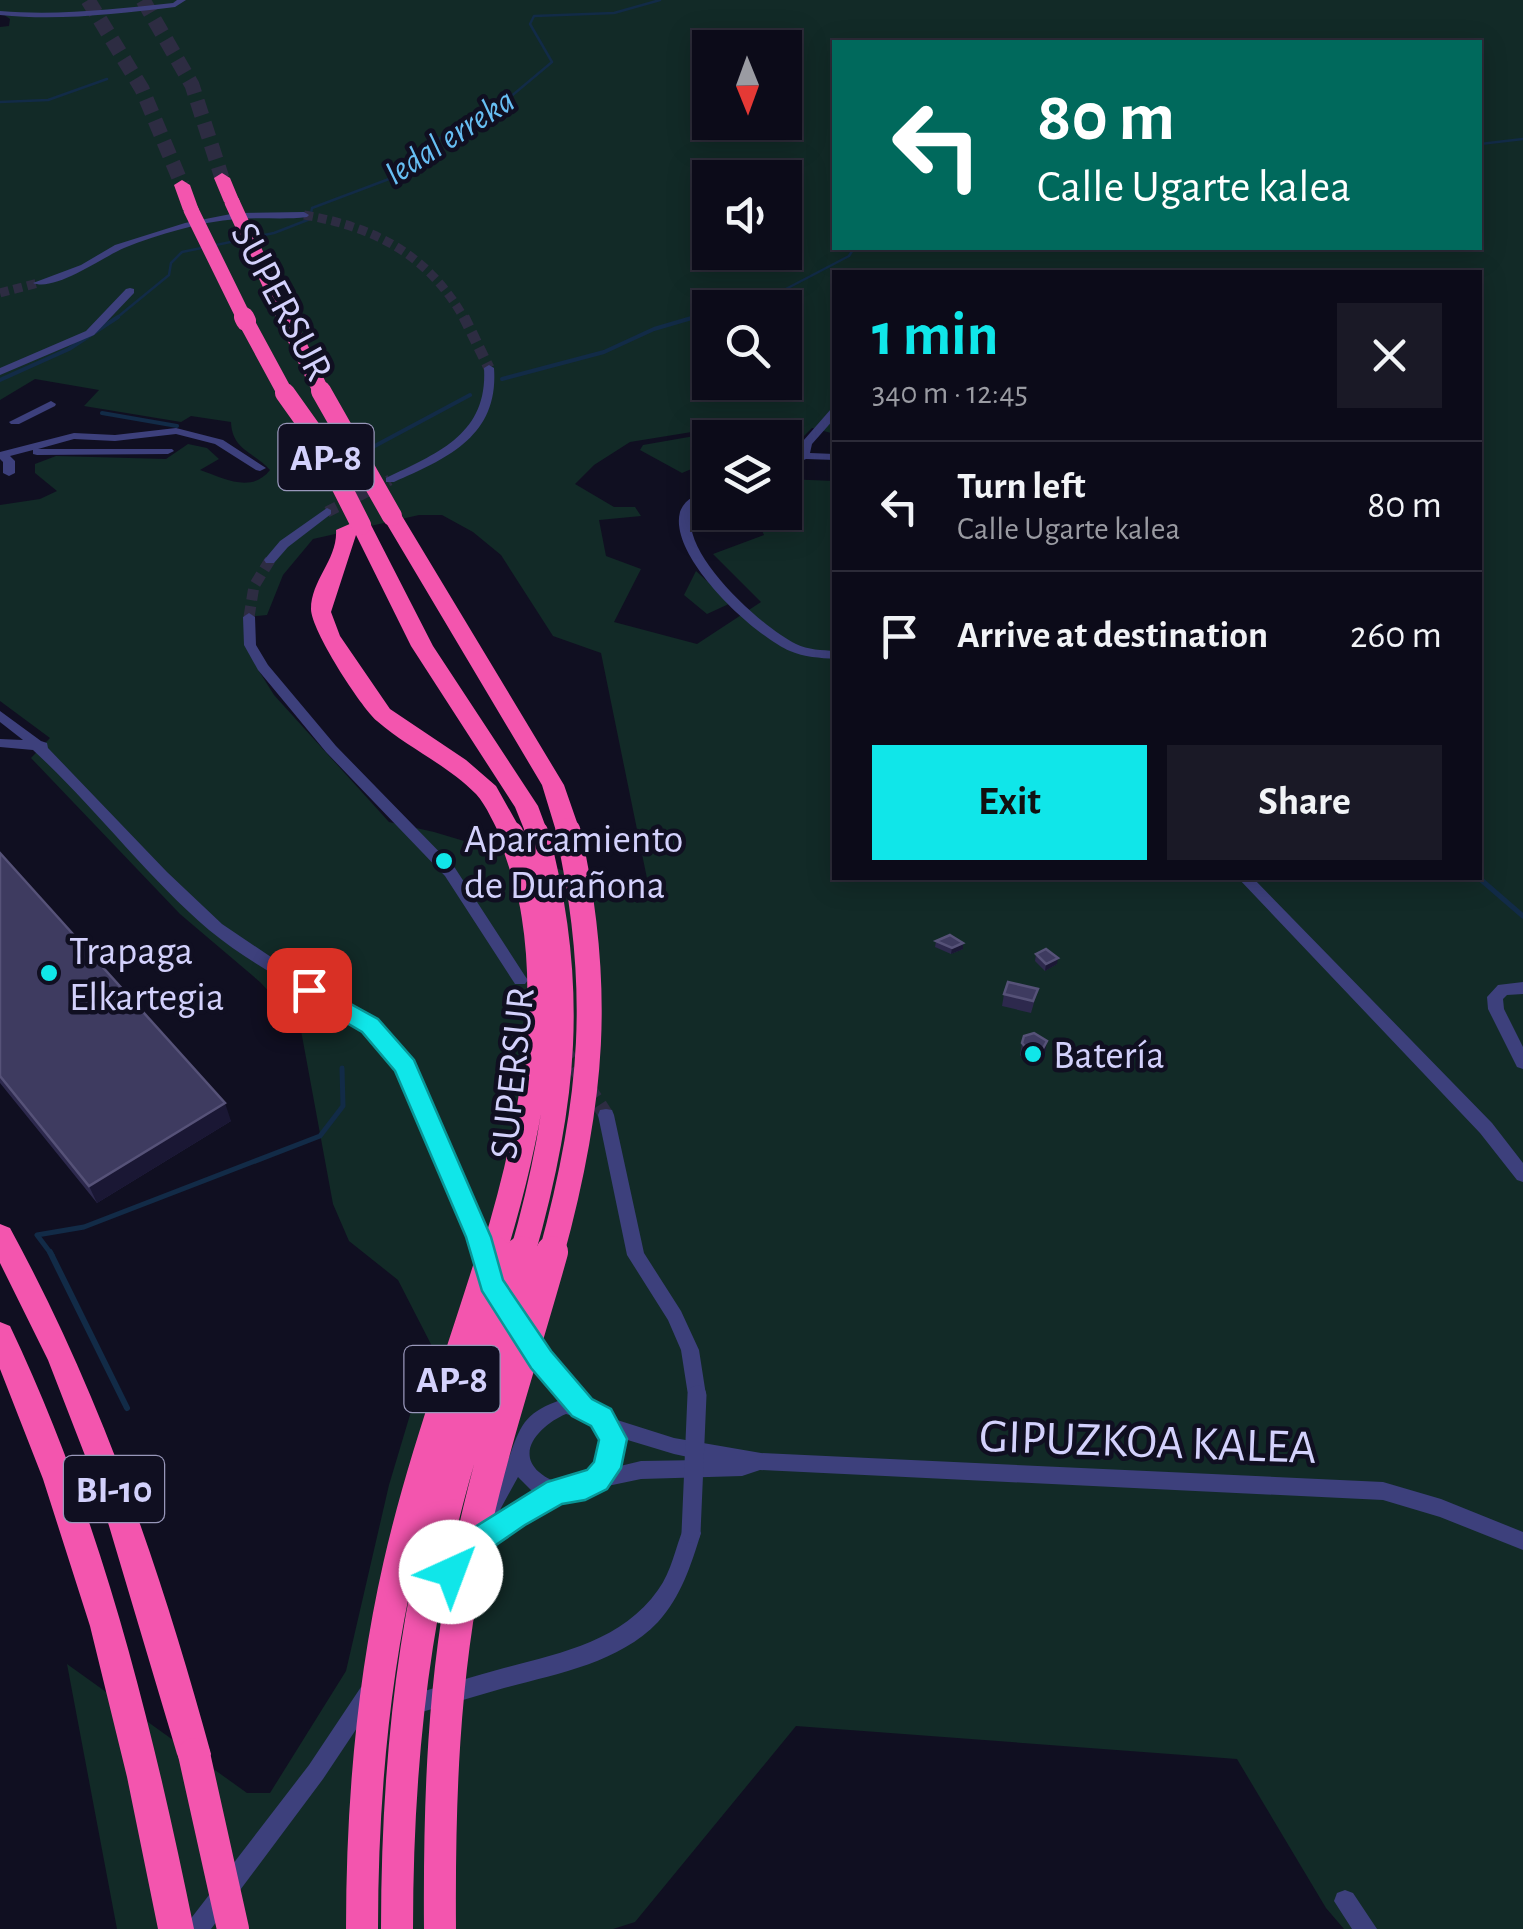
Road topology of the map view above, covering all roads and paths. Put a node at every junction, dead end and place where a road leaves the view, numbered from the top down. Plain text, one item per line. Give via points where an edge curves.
1 (182, 0) edge
2 (0, 14) edge
3 (222, 178) tunnel mouth
4 (182, 185) tunnel mouth
5 (304, 215) tunnel mouth
6 (38, 282) tunnel mouth
7 (130, 291) dead end
8 (489, 368) tunnel mouth
9 (0, 372) edge
10 (51, 404) dead end
11 (832, 414) edge
12 (0, 430) edge
13 (168, 450) dead end
14 (4, 454) edge
15 (804, 456) joint
16 (832, 457) edge
17 (260, 468) dead end
18 (9, 473) dead end
19 (390, 480) tunnel mouth
20 (692, 501) edge
21 (327, 512) tunnel mouth
22 (353, 527) junction
23 (270, 560) tunnel mouth
24 (249, 617) tunnel mouth
25 (832, 655) edge
26 (0, 722) edge
27 (37, 742) junction
28 (0, 743) edge
29 (524, 834) junction
30 (1246, 880) edge
31 (520, 980) dead end
32 (1523, 988) edge
33 (1523, 1062) edge
34 (606, 1116) tunnel mouth
35 (1523, 1175) edge
36 (0, 1236) edge
37 (516, 1324) junction
38 (0, 1335) edge
39 (582, 1408) junction
40 (608, 1426) junction
41 (526, 1430) junction
42 (520, 1455) junction
43 (761, 1462) junction
44 (597, 1480) junction
45 (558, 1491) junction
46 (1523, 1541) edge
47 (472, 1544) junction
48 (351, 1721) junction
49 (1345, 1901) dead end
50 (176, 1929) edge
51 (197, 1929) edge
52 (233, 1929) edge
53 (362, 1929) edge
54 (398, 1929) edge
55 (440, 1929) edge
56 (1366, 1929) edge

1 - 2 street via 105,14
3 - 55 highway, SUPERSUR / AP-8, bridge via 321,391 552,785 584,899 591,1048 572,1170 464,1573 444,1719
4 - 22 highway, SUPERSUR / AP-8, bridge
5 - 6 street via 188,225
7 - 9 street via 90,333
8 - 19 street via 490,395 476,426 439,456
10 - 12 street
11 - 15 street via 807,442
13 - 14 street
14 - 17 street via 74,436 176,431 219,442
14 - 18 street
15 - 16 street
20 - 25 street via 685,513 688,542 706,573 791,648
21 - 23 street
22 - 29 highway, SUPERSUR / AP-8 via 526,806
22 - 29 highway, AP-8 via 324,594 321,612 330,636 382,714 458,765
24 - 31 street via 250,646 263,667 331,749 450,872
26 - 27 street
27 - 28 street
27 - 37 street via 217,928 269,967 370,1025 392,1046 478,1237 491,1283
29 - 53 highway, AP-8, bridge via 538,977 530,1098 499,1232 439,1416 388,1615 367,1786
29 - 54 highway, SUPERSUR / AP-8, bridge via 556,902 562,1050 546,1158 474,1402 412,1668
30 - 35 street via 1486,1128
32 - 33 street via 1495,996
34 - 48 street, bridge via 636,1255 690,1350 697,1395 685,1560 644,1623 609,1648
36 - 52 highway, BI-10, bridge via 58,1352 141,1567 194,1754
37 - 39 street
37 - 41 street
38 - 50 highway, BI-10 via 74,1519 122,1679
39 - 40 street
39 - 41 street via 550,1410
40 - 43 street
40 - 44 street via 613,1454
41 - 42 street
42 - 45 street via 531,1479
42 - 47 street
43 - 44 street via 640,1470
43 - 46 street, GIPUZKOA KALEA via 1383,1492
44 - 45 street
45 - 47 street
47 - 48 street
48 - 51 street
49 - 56 street

